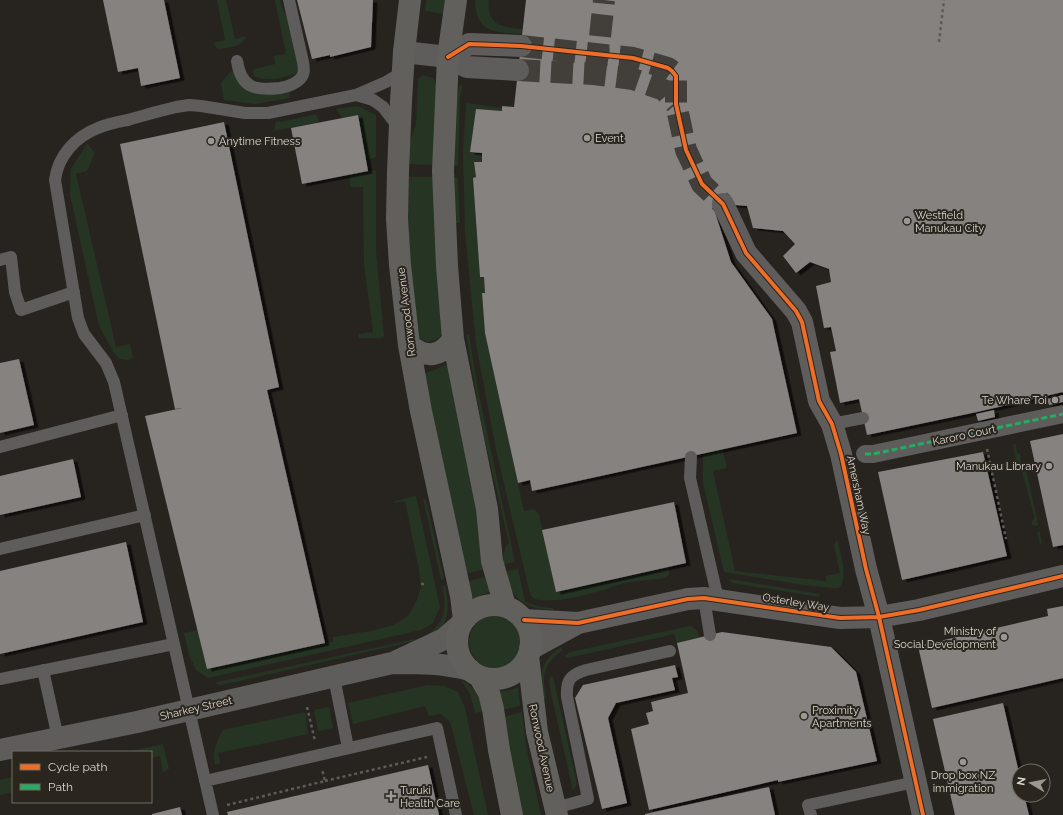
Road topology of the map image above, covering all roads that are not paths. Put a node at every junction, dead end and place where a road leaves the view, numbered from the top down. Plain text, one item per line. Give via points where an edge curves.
1 (289, 0) edge
2 (410, 0) edge
3 (456, 0) edge
4 (521, 46) tunnel mouth
5 (448, 57) junction
6 (237, 61) dead end
7 (404, 62) junction
8 (518, 70) tunnel mouth
9 (356, 95) junction
10 (400, 129) junction
11 (724, 204) tunnel mouth
12 (0, 260) edge
13 (74, 292) junction
14 (453, 339) junction
15 (409, 345) junction
16 (1063, 414) edge
17 (122, 415) junction
18 (863, 418) dead end
19 (832, 424) junction
20 (0, 447) edge
21 (865, 454) dead end
22 (691, 457) dead end
23 (145, 516) junction
24 (0, 549) edge
25 (1063, 576) edge
26 (711, 598) junction
27 (505, 606) junction
28 (879, 617) junction
29 (524, 620) junction
30 (462, 622) junction
31 (578, 623) junction
32 (710, 635) dead end
33 (174, 644) junction
34 (670, 651) dead end
35 (529, 653) junction
36 (392, 663) junction
37 (43, 670) junction
38 (474, 673) junction
39 (334, 677) junction
40 (0, 679) edge
41 (189, 710) junction
42 (58, 738) junction
43 (348, 748) junction
44 (0, 750) edge
45 (205, 780) junction
46 (915, 782) junction
47 (556, 811) edge
48 (213, 815) edge
49 (456, 815) edge
50 (512, 815) edge
51 (810, 815) edge
52 (922, 815) edge

1 - 6 lane via 303,62 304,72 299,80 287,86 255,89 239,72
2 - 7 main road, Ronwood Avenue
3 - 5 main road
4 - 5 street via 469,44
5 - 7 street
5 - 8 street via 467,67
5 - 14 main road via 442,171
7 - 9 lane via 386,82
7 - 10 main road, Ronwood Avenue
9 - 10 lane via 373,100 383,107
9 - 13 lane via 260,114 189,105 98,128 84,135 65,153 55,180
10 - 15 main road, Ronwood Avenue via 398,219 400,265
11 - 19 street, Amersham Way via 746,253 799,315 819,402
12 - 13 lane via 11,257 15,292 21,310
13 - 17 lane via 78,318 84,334 106,363 114,382
14 - 15 main road via 448,347 429,355 422,354
14 - 27 main road via 487,509 492,561
15 - 30 main road, Ronwood Avenue via 459,591
16 - 21 street, Karoro Court
17 - 20 lane
17 - 23 lane
18 - 19 lane
19 - 28 street, Amersham Way
22 - 26 lane via 690,478
23 - 24 lane
23 - 33 lane
25 - 28 street, Osterley Way
26 - 28 street, Osterley Way via 840,618
26 - 31 street, Osterley Way via 688,599
26 - 32 lane
27 - 29 main road
27 - 30 main road via 482,606
28 - 46 street, Amersham Way
29 - 31 street, Osterley Way
29 - 35 main road via 531,639
30 - 36 street, Sharkey Street via 444,639
30 - 38 main road via 457,637 457,649 462,661
31 - 35 street, Osterley Way
33 - 37 lane
33 - 41 lane
34 - 47 lane via 586,670 570,677 566,689 567,697 588,799
35 - 38 main road via 522,666 513,674 490,679
35 - 47 main road, Ronwood Avenue via 537,732
36 - 38 street, Sharkey Street via 450,665
36 - 39 street, Sharkey Street
37 - 40 lane
37 - 42 lane
38 - 50 main road via 489,693
39 - 41 street, Sharkey Street
39 - 43 lane
41 - 42 street, Sharkey Street
41 - 45 lane
42 - 44 street, Sharkey Street
43 - 45 lane
43 - 49 lane via 437,728
45 - 48 lane
46 - 51 lane via 808,805
46 - 52 street, Amersham Way

